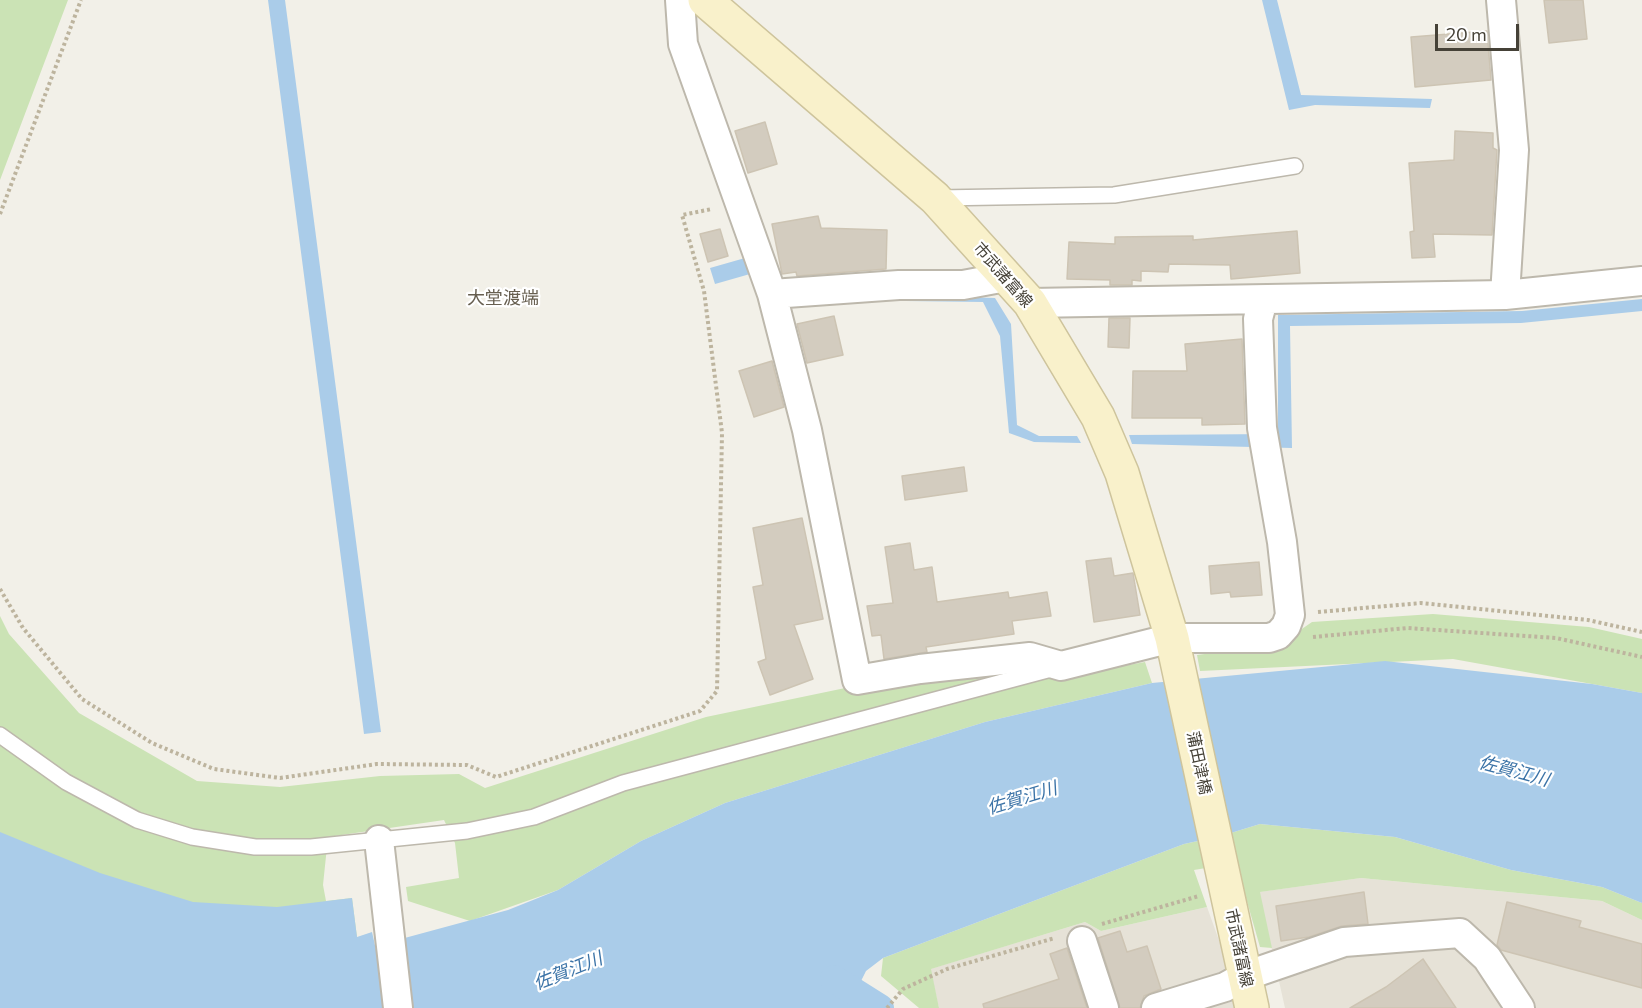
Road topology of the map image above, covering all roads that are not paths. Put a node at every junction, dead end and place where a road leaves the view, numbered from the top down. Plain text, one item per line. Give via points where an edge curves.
1 (680, 0) edge
2 (705, 0) edge
3 (1501, 0) edge
4 (1295, 166) dead end
5 (934, 198) junction
6 (1006, 277) junction
7 (1642, 281) edge
8 (772, 294) junction
9 (1505, 296) junction
10 (1263, 300) junction
11 (1030, 303) junction
12 (1172, 638) junction
13 (1061, 666) junction
14 (0, 735) edge
15 (379, 840) junction
16 (1226, 888) joint
17 (1082, 941) dead end
18 (1245, 976) junction
19 (398, 1008) edge
20 (1104, 1008) edge
21 (1156, 1008) edge
22 (1252, 1008) edge
23 (1520, 1008) edge

1 - 8 street via 683,44
2 - 5 main road, 市武諸富線
3 - 9 street via 1514,150
4 - 5 lane via 1114,195
5 - 6 main road, 市武諸富線
6 - 8 street via 963,285 898,285
6 - 11 main road, 市武諸富線
7 - 9 street
8 - 13 street via 807,430 857,680 1030,657
9 - 10 street
10 - 11 street
10 - 12 street via 1258,319 1264,441 1282,542 1284,625 1269,638
11 - 12 main road, 市武諸富線 via 1098,417 1122,473
12 - 13 street
12 - 16 main road, 蒲田津橋
13 - 15 lane via 623,783 534,817 467,831
14 - 15 lane via 66,782 137,819 192,837 255,847 310,848
15 - 19 street
16 - 18 main road, 市武諸富線
17 - 20 street
18 - 21 street via 1225,987
18 - 22 main road, 市武諸富線
18 - 23 street via 1344,942 1460,933 1487,958

